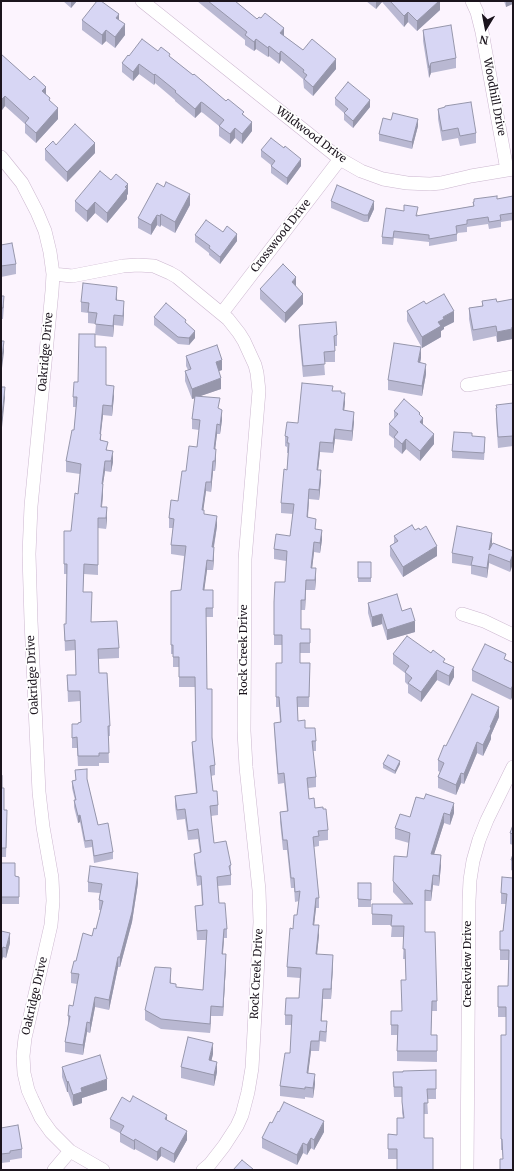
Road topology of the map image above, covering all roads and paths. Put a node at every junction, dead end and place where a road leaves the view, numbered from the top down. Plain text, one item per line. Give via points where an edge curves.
1 (142, 1) edge
2 (472, 1) edge
3 (1, 157) edge
4 (340, 159) junction
5 (510, 170) edge
6 (53, 274) junction
7 (222, 313) junction
8 (513, 377) edge
9 (467, 385) dead end
10 (462, 614) dead end
11 (513, 635) edge
12 (513, 767) edge
13 (70, 1150) junction
14 (54, 1170) edge
15 (103, 1170) edge
16 (203, 1170) edge
17 (467, 1170) edge

1 - 4 street, Wildwood Drive
2 - 5 street, Woodhill Drive via 482,32
3 - 6 street, Oakridge Drive via 22,183 37,212 45,231
4 - 5 street, Wildwood Drive via 372,176 407,183 441,183
4 - 7 street, Crosswood Drive
6 - 7 street, Rock Creek Drive via 72,276 123,266 154,266 177,277
6 - 13 street, Oakridge Drive via 31,506 29,554 39,792 53,901 51,925 23,1056 28,1090 41,1118
7 - 16 street, Rock Creek Drive via 244,340 255,365 259,391 245,559 244,731 260,922 252,1068 248,1092 237,1126
8 - 9 street
10 - 11 street
12 - 17 street, Creekview Drive via 479,840 470,880
13 - 14 street
13 - 15 street, Oakridge Drive

